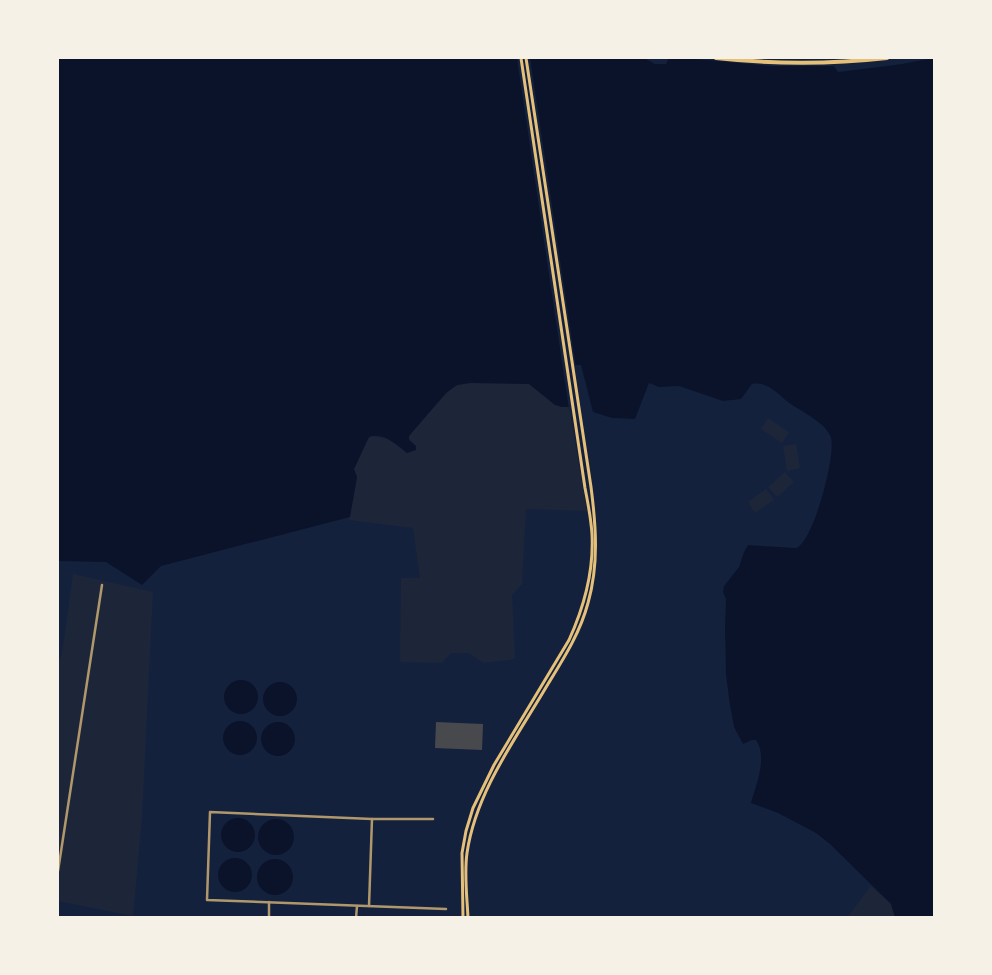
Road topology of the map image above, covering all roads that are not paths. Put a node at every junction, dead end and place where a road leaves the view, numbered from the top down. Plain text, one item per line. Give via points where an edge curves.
1 (521, 58) edge
2 (526, 58) edge
3 (716, 58) edge
4 (887, 58) edge
5 (102, 586) dead end
6 (372, 819) junction
7 (433, 819) dead end
8 (58, 872) edge
9 (270, 902) junction
10 (357, 906) junction
11 (369, 906) junction
12 (446, 909) dead end
13 (269, 918) edge
14 (356, 918) edge
15 (462, 918) edge
16 (468, 918) edge

1 - 15 main road via 592,535 591,567 586,593 569,640 494,765 473,808 462,853
2 - 16 main road via 586,455 596,542 595,567 588,604 573,642 499,767 478,810 466,863
3 - 4 main road via 786,62
5 - 8 street
6 - 7 street
6 - 9 street via 210,812 206,900
6 - 11 street
9 - 10 street
9 - 13 street
10 - 11 street
10 - 14 street
11 - 12 street

